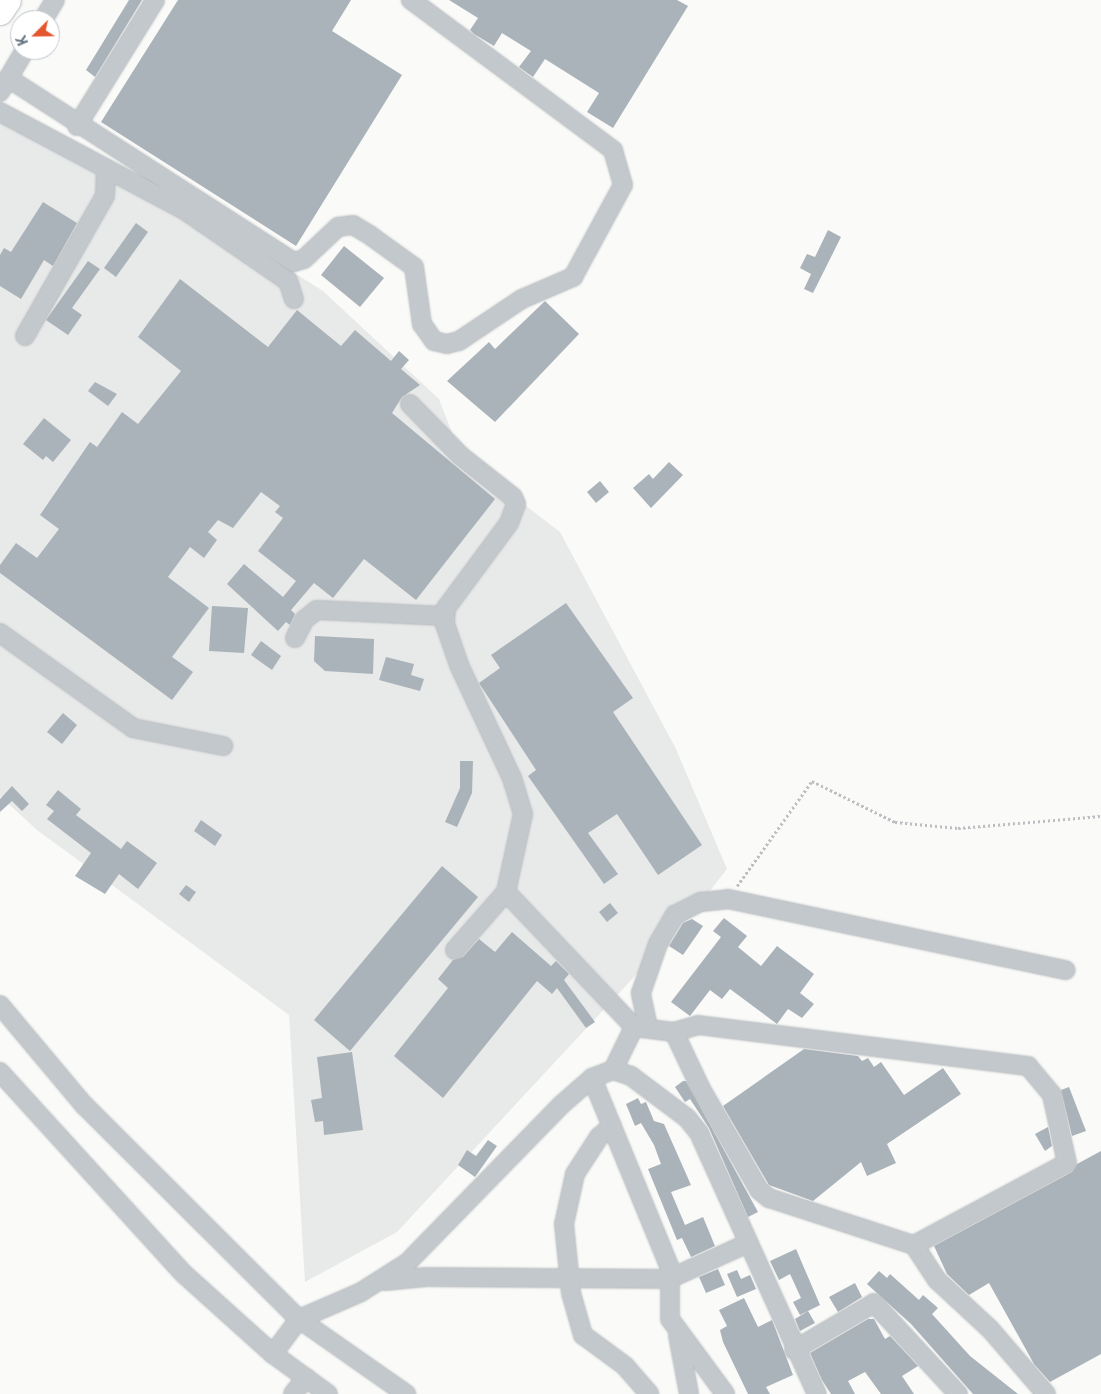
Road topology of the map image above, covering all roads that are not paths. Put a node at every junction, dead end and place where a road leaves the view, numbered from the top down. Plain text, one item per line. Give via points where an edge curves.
1 (8, 0) edge
2 (155, 0) edge
3 (411, 0) edge
4 (0, 12) edge
5 (19, 60) edge
6 (4, 85) edge
7 (0, 112) edge
8 (77, 126) junction
9 (106, 170) junction
10 (294, 299) dead end
11 (25, 336) dead end
12 (410, 404) dead end
13 (445, 616) junction
14 (0, 634) edge
15 (295, 638) dead end
16 (223, 746) dead end
17 (506, 892) junction
18 (455, 950) dead end
19 (1066, 970) dead end
20 (0, 1005) edge
21 (641, 1027) junction
22 (674, 1032) junction
23 (613, 1070) junction
24 (0, 1072) edge
25 (592, 1078) junction
26 (612, 1126) junction
27 (746, 1244) junction
28 (914, 1246) junction
29 (570, 1278) junction
30 (669, 1279) junction
31 (382, 1281) junction
32 (299, 1319) junction
33 (678, 1334) junction
34 (794, 1350) junction
35 (273, 1354) junction
36 (306, 1378) junction
37 (293, 1394) edge
38 (328, 1394) edge
39 (406, 1394) edge
40 (649, 1394) edge
41 (689, 1394) edge
42 (725, 1394) edge
43 (817, 1394) edge
44 (958, 1394) edge
45 (1046, 1394) edge

1 - 4 highway
2 - 8 street
3 - 8 street via 613,150 623,185 573,277 522,299 460,341 434,341 422,324 414,267 353,226 338,227 304,259 294,262
5 - 6 street
6 - 8 street
7 - 9 street
9 - 10 street via 194,216 288,281
9 - 11 street via 105,196
12 - 13 street via 516,504 509,523 446,608
13 - 15 street via 317,610 304,620
13 - 17 street via 459,666 512,778 523,814
14 - 16 street via 133,728
17 - 18 street
17 - 21 street
19 - 21 street via 728,899 702,902 675,915 658,944 641,993
20 - 32 street via 83,1104
21 - 22 street
21 - 23 street
22 - 28 street via 759,1190 782,1205
22 - 28 street via 698,1025 1028,1066 1052,1095 1067,1163
23 - 25 street
23 - 27 street via 632,1076 687,1118 699,1133
24 - 35 street via 184,1274
25 - 26 street
25 - 31 street via 407,1263
26 - 29 street via 599,1137 575,1174 564,1224
26 - 30 street via 670,1268
27 - 30 street
27 - 34 street
28 - 45 street via 937,1280 990,1329
29 - 30 street
29 - 31 street via 426,1277
29 - 40 street via 583,1334 625,1366
30 - 33 street via 666,1300
31 - 32 street
32 - 35 street
32 - 39 street
33 - 41 street
33 - 42 street
34 - 43 street
34 - 44 street via 874,1303
35 - 36 street
36 - 37 street
36 - 38 street

